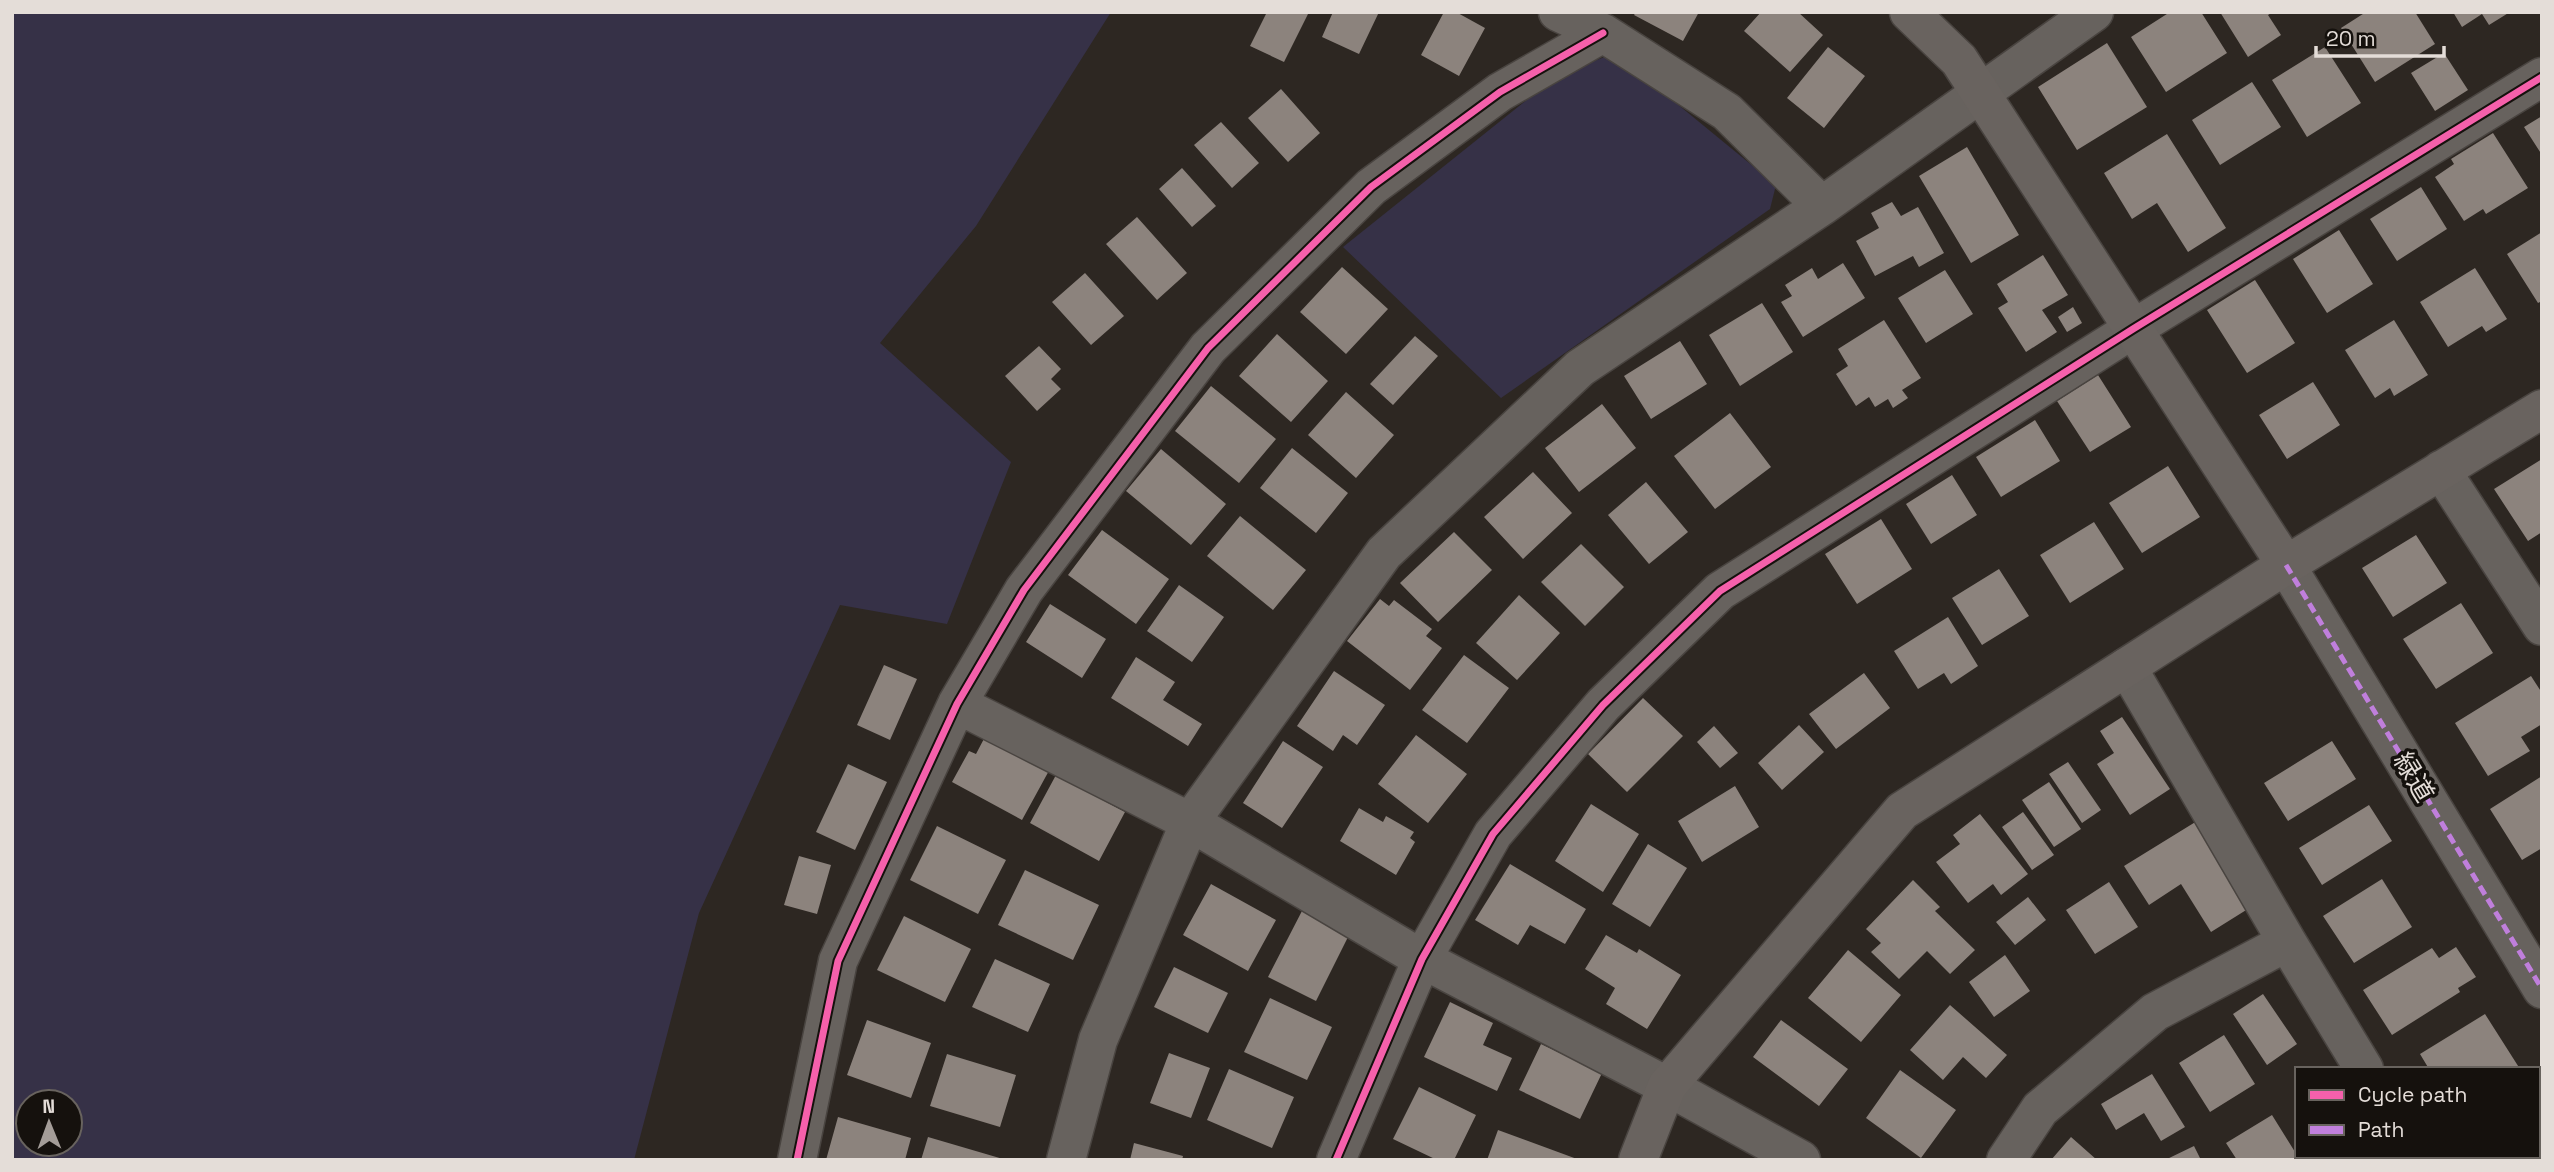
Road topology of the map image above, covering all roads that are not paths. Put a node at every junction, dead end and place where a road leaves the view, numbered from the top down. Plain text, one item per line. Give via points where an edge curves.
1 (1558, 12) edge
2 (1909, 12) edge
3 (2094, 12) edge
4 (1603, 33) junction
5 (2542, 77) edge
6 (1980, 94) junction
7 (1822, 206) junction
8 (2133, 329) junction
9 (2542, 409) edge
10 (2441, 470) junction
11 (2286, 565) junction
12 (2542, 626) edge
13 (2127, 667) junction
14 (957, 704) junction
15 (1190, 822) junction
16 (2287, 942) junction
17 (1422, 959) junction
18 (2542, 989) edge
19 (2363, 1067) edge
20 (1667, 1086) junction
21 (797, 1160) edge
22 (1066, 1160) edge
23 (1336, 1160) edge
24 (1638, 1160) edge
25 (1801, 1160) edge
26 (2006, 1160) edge

1 - 4 street
2 - 6 street via 1959,60
3 - 6 street
4 - 7 street via 1727,112
4 - 14 street via 1500,92 1371,187 1208,348 1024,590
5 - 8 street
6 - 7 street
6 - 8 street
7 - 15 street via 1580,368 1384,553
8 - 11 street
8 - 17 street via 1720,591 1603,705 1493,834
9 - 10 street
10 - 11 street
10 - 12 street
11 - 13 street
11 - 18 street, 緑道
13 - 16 street
13 - 20 street via 1902,811
14 - 15 street
14 - 21 street via 838,961
15 - 17 street
15 - 22 street via 1098,1040
16 - 19 street
16 - 26 street via 2155,1012 2040,1109
17 - 20 street
17 - 23 street
20 - 24 street
20 - 25 street

